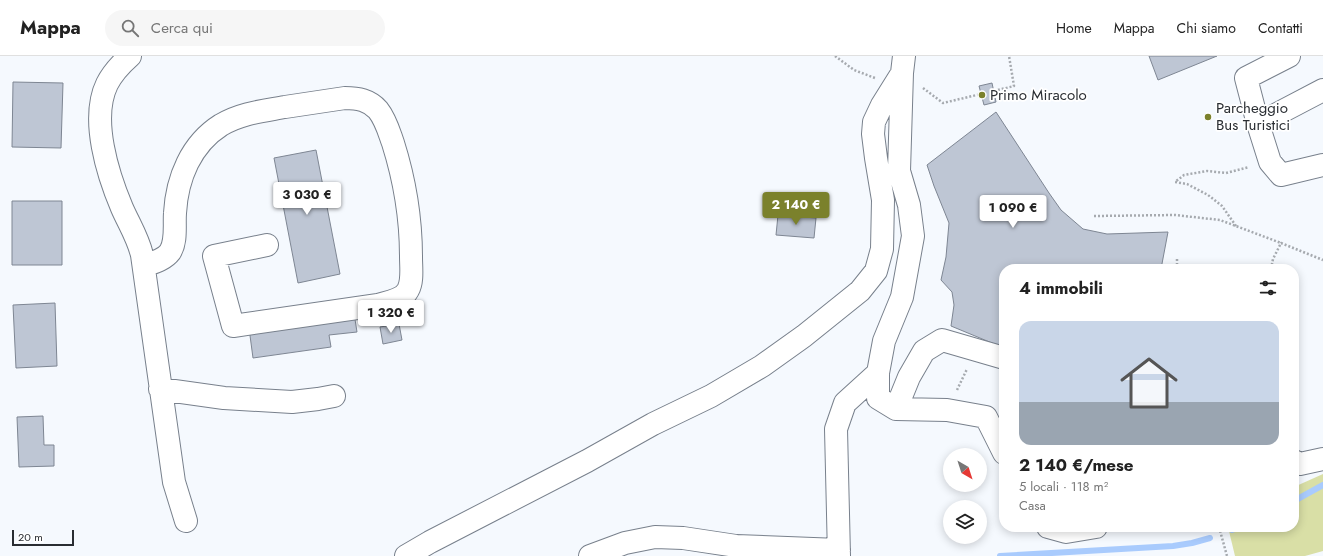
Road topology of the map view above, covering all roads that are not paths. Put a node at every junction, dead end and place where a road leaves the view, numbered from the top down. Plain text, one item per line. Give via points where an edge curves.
1 (130, 56) edge
2 (1289, 56) edge
3 (903, 64) edge
4 (1323, 90) edge
5 (1258, 124) junction
6 (1323, 165) edge
7 (267, 245) dead end
8 (144, 266) junction
9 (999, 356) edge
10 (878, 373) junction
11 (160, 389) junction
12 (334, 396) dead end
13 (896, 410) junction
14 (999, 443) edge
15 (1323, 459) edge
16 (1299, 463) edge
17 (186, 521) dead end
18 (839, 553) edge
19 (406, 556) edge
20 (590, 556) edge

1 - 8 lane via 114,72 107,84 100,113 104,153 110,177 140,245
2 - 5 lane via 1246,78
3 - 10 lane via 899,171 909,205 913,236 902,297 884,341
3 - 19 lane via 874,122 874,142 883,200 882,249 876,271 860,291 762,366 711,396 652,424
4 - 5 lane
5 - 6 lane via 1270,162 1281,175
7 - 8 lane via 214,256 233,326 378,305 398,299 408,291 411,278 411,235 403,176 388,129 371,104 354,98 345,98 259,112 241,116 207,135 190,157 182,177 170,252
8 - 11 lane
9 - 13 lane via 942,340 924,351 909,377
10 - 13 lane via 878,398
10 - 18 lane via 845,403 836,429
11 - 12 lane via 224,398 292,402
11 - 17 lane via 174,482
13 - 14 lane via 947,410 986,417
15 - 16 lane
18 - 20 lane via 736,546 655,536 624,543

